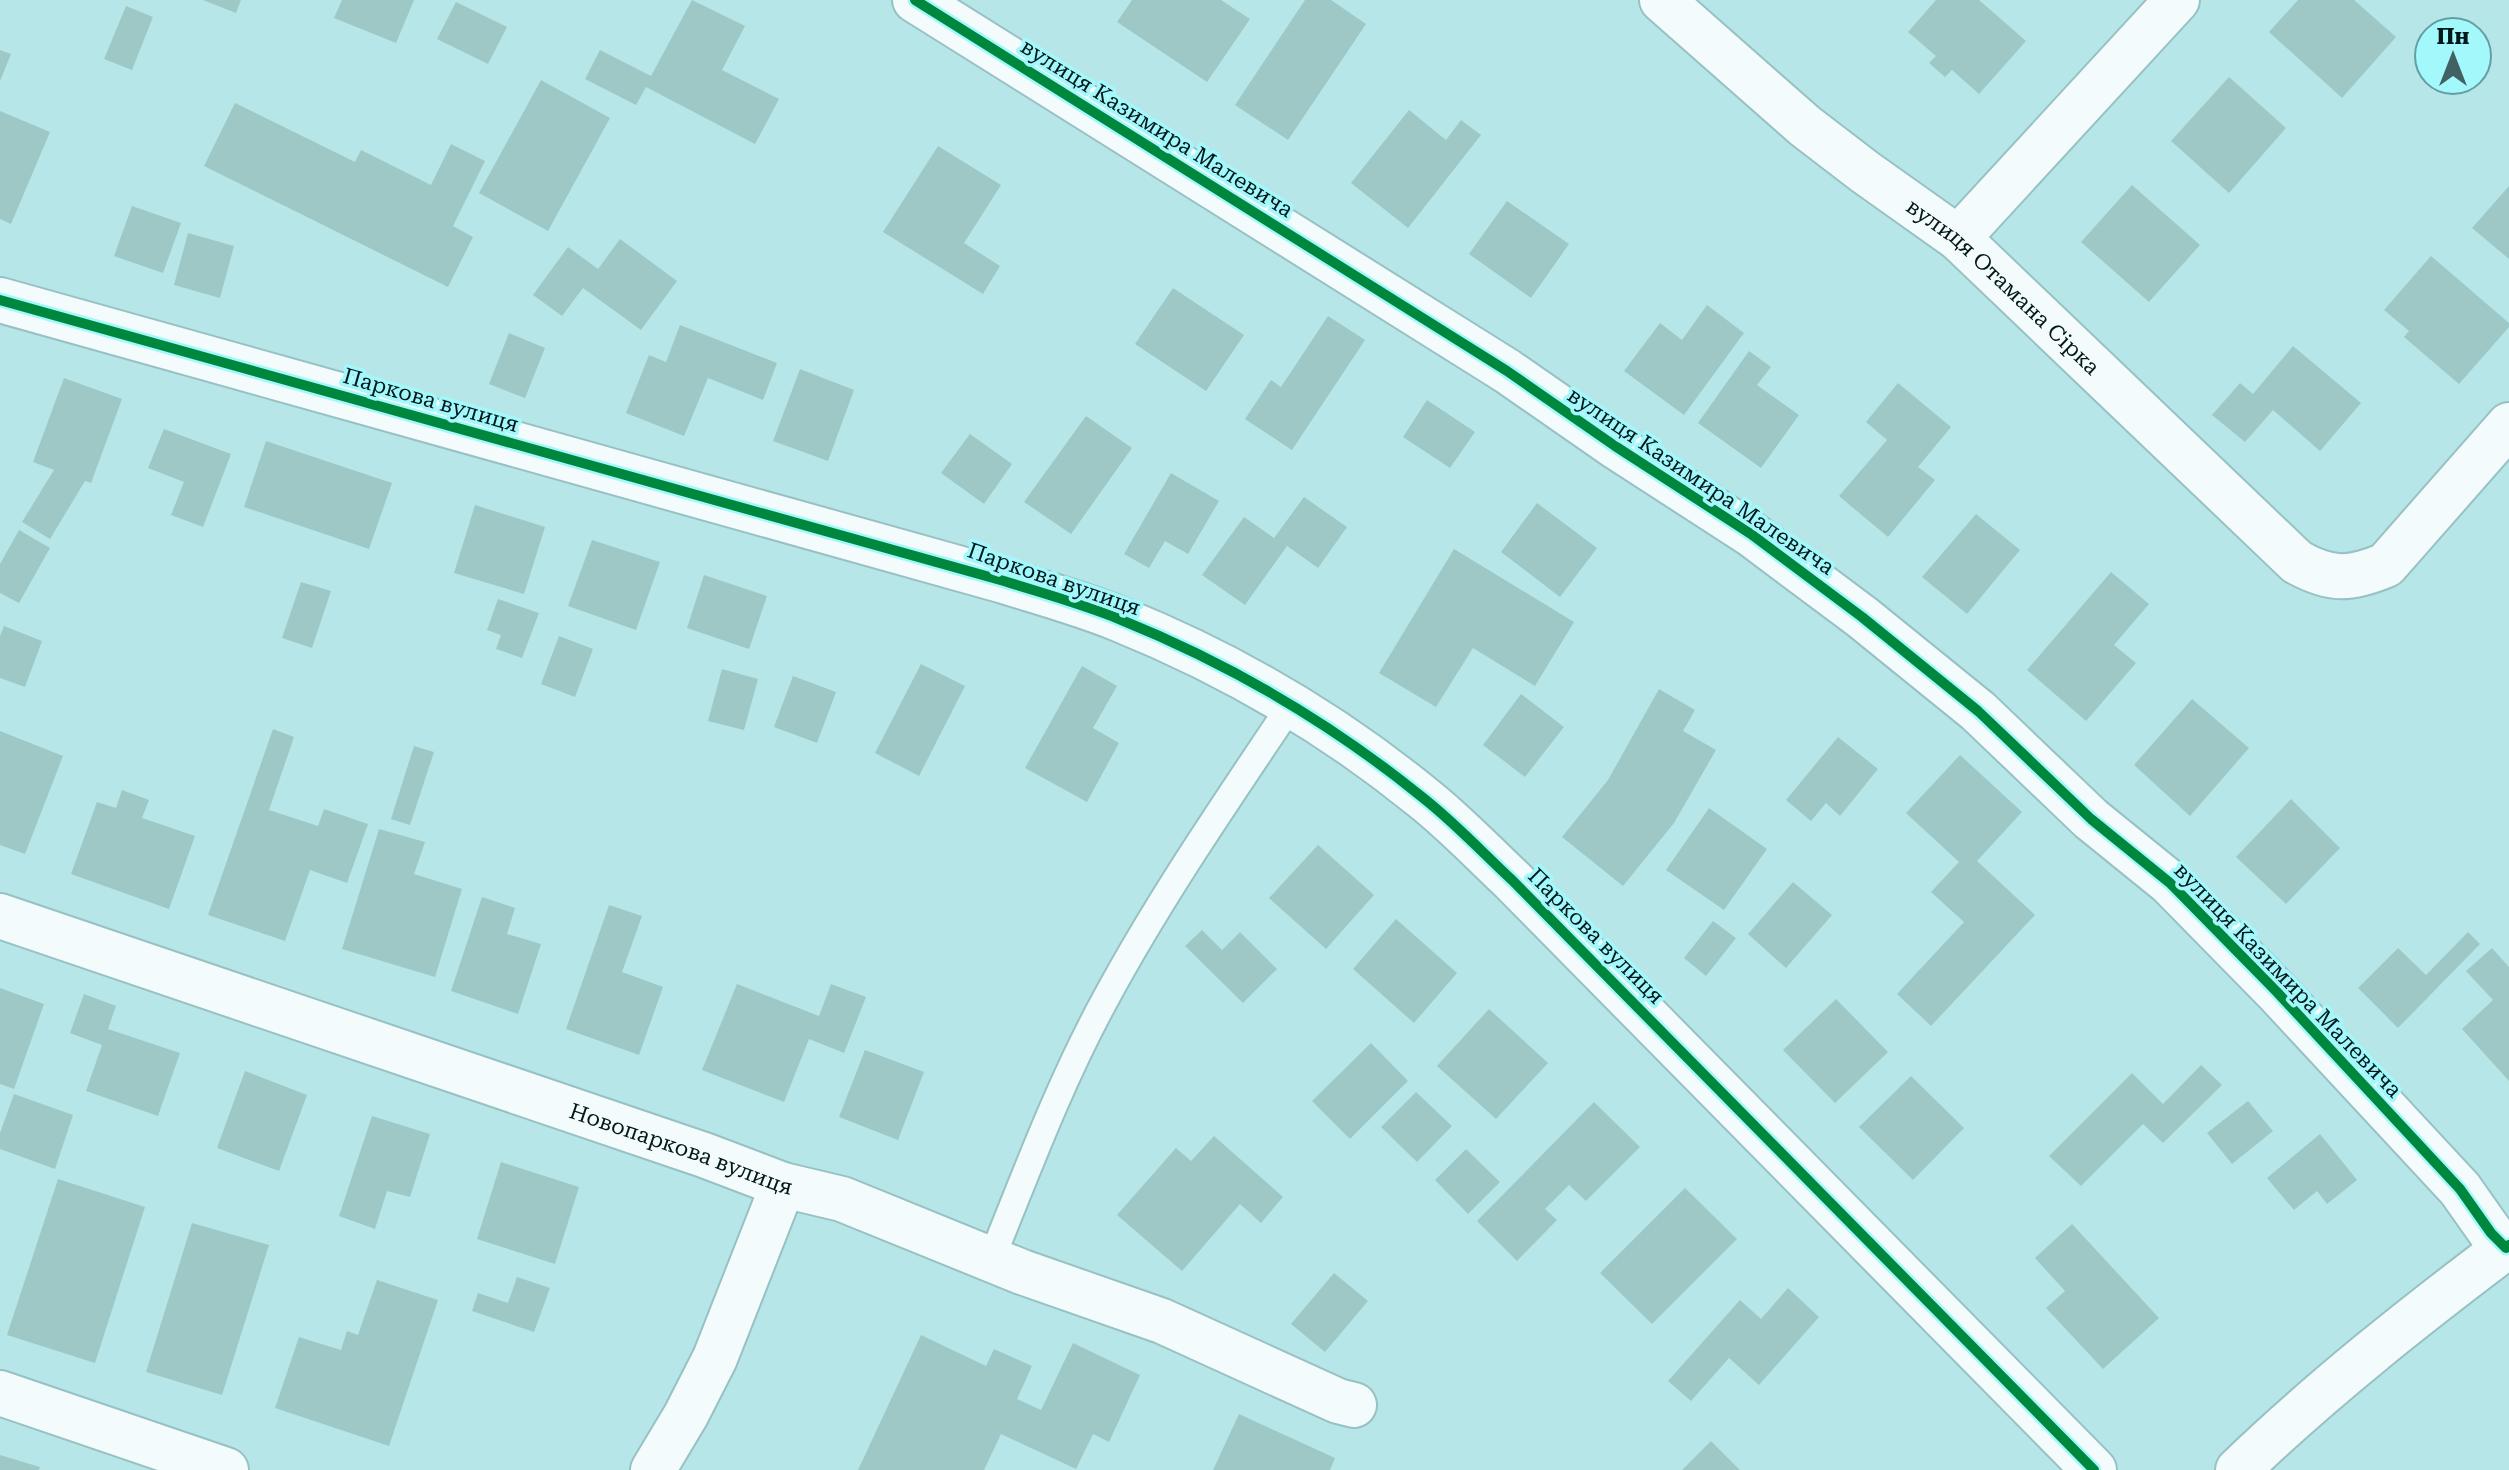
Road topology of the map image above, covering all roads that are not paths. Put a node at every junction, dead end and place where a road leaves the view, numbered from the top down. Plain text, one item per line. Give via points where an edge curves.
1 (915, 0) edge
2 (1662, 0) edge
3 (2177, 0) edge
4 (1958, 238) junction
5 (0, 300) edge
6 (2509, 425) edge
7 (1291, 705) junction
8 (0, 916) edge
9 (783, 1185) junction
10 (2507, 1246) edge
11 (991, 1260) junction
12 (0, 1393) edge
13 (1354, 1405) dead end
14 (226, 1470) edge
15 (653, 1470) edge
16 (2094, 1470) edge
17 (2238, 1470) edge

1 - 10 street, вулиця Казимира Малевича via 1507,371 1751,534 1862,617 1978,711 2091,819 2170,883 2460,1189 2491,1233
2 - 4 street, вулиця Отамана Сірка via 1805,126
3 - 4 street
4 - 6 street, вулиця Отамана Сірка via 2297,562 2316,572 2338,578 2386,565
5 - 7 street, Паркова вулиця via 1004,581 1118,619 1206,658
7 - 11 lane via 1105,999 1044,1127
7 - 16 street, Паркова вулиця via 1424,798 1512,880
8 - 9 street, Новопаркова вулиця
9 - 11 street, Новопаркова вулиця via 842,1199
9 - 15 street via 715,1358
10 - 17 street via 2307,1407
11 - 13 street, Новопаркова вулиця via 1162,1321
12 - 14 street

